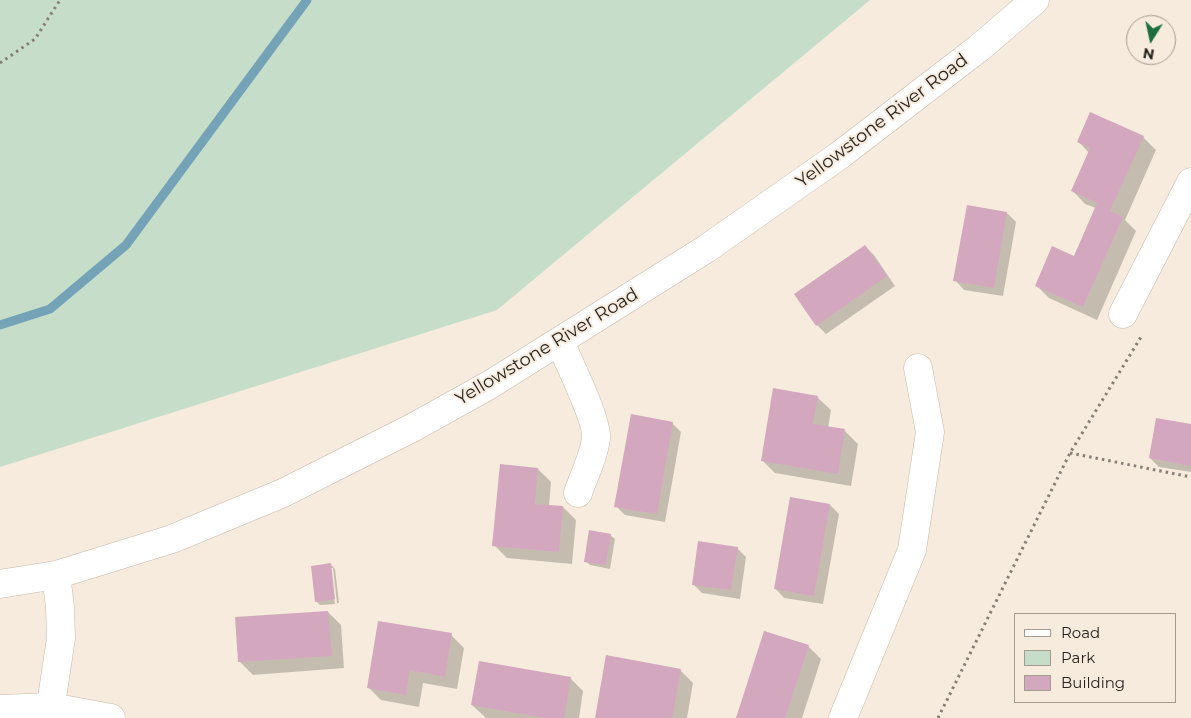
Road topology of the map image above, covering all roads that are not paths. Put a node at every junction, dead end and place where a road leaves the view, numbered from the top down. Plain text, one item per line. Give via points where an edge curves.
1 (1036, 0) edge
2 (1191, 182) edge
3 (1123, 314) dead end
4 (560, 342) junction
5 (918, 368) dead end
6 (578, 493) dead end
7 (56, 575) junction
8 (0, 584) edge
9 (0, 709) edge
10 (50, 713) edge
11 (111, 718) edge
12 (843, 718) edge

1 - 4 street, Yellowstone River Road via 840,155 706,249
2 - 3 street
4 - 6 street via 593,419 597,436
4 - 7 street, Yellowstone River Road via 414,427 283,493 172,540
5 - 12 street via 930,432 912,550
7 - 8 street, Yellowstone River Road
7 - 10 street via 61,638
9 - 10 street
10 - 11 street

